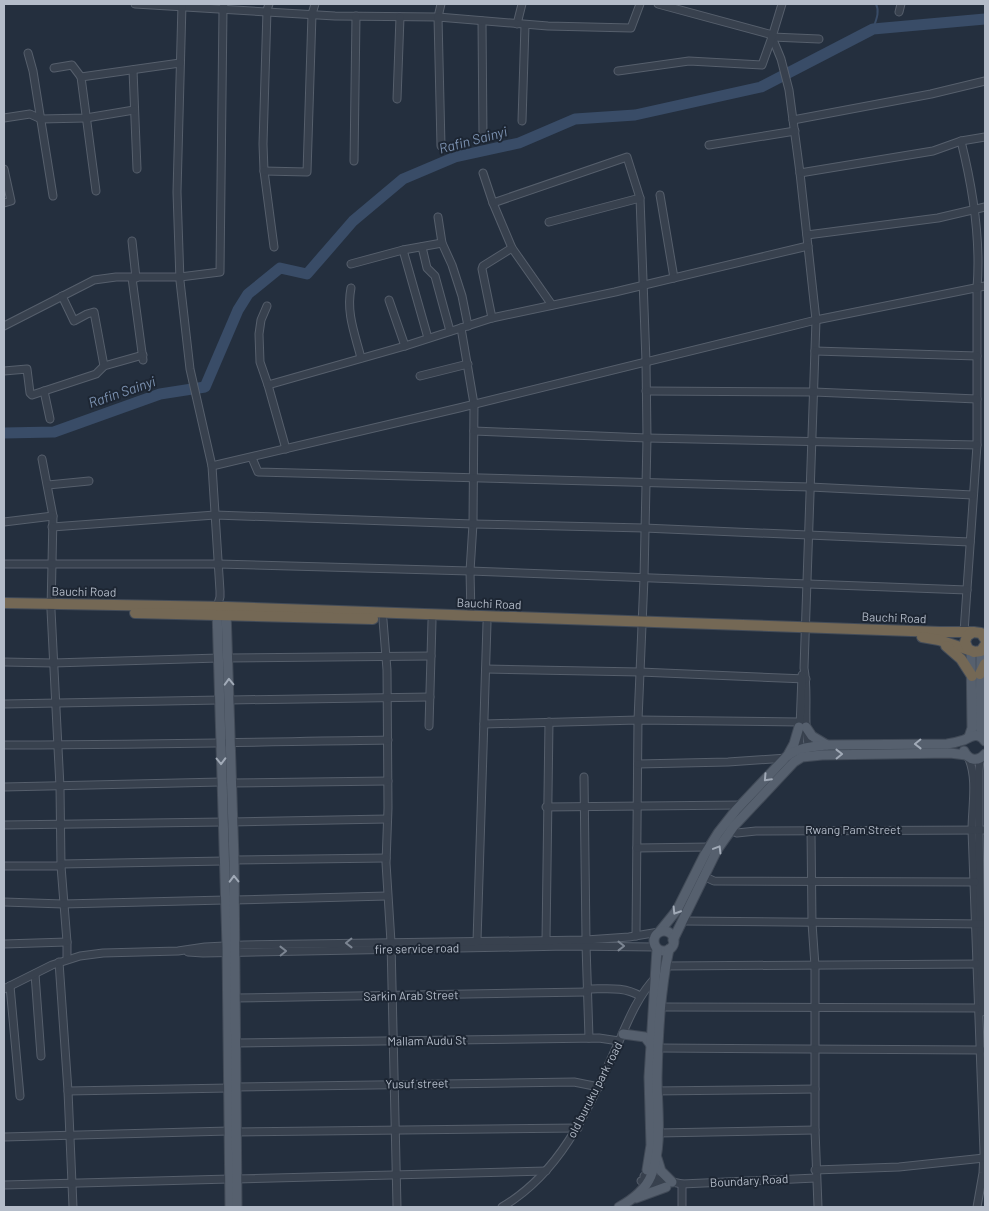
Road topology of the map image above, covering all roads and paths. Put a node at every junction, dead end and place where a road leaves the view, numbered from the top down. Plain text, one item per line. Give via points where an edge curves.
1 (136, 4) edge
2 (315, 4) edge
3 (441, 4) edge
4 (522, 4) edge
5 (640, 4) edge
6 (658, 4) edge
7 (782, 4) edge
8 (901, 4) edge
9 (182, 5) edge
10 (223, 6) edge
11 (268, 7) edge
12 (899, 12) dead end
13 (312, 14) junction
14 (356, 16) junction
15 (400, 17) junction
16 (438, 17) junction
17 (482, 21) junction
18 (517, 24) junction
19 (525, 25) junction
20 (772, 37) junction
21 (819, 40) dead end
22 (28, 53) dead end
23 (180, 63) junction
24 (54, 68) dead end
25 (133, 70) junction
26 (618, 71) dead end
27 (81, 77) junction
28 (985, 81) edge
29 (397, 99) dead end
30 (134, 110) junction
31 (4, 118) edge
32 (86, 118) junction
33 (42, 119) junction
34 (793, 120) junction
35 (522, 121) dead end
36 (795, 131) junction
37 (483, 137) dead end
38 (985, 137) edge
39 (961, 141) junction
40 (441, 146) dead end
41 (709, 146) dead end
42 (354, 161) dead end
43 (4, 169) edge
44 (137, 169) dead end
45 (264, 171) junction
46 (483, 173) dead end
47 (800, 173) junction
48 (96, 191) dead end
49 (660, 195) dead end
50 (53, 196) dead end
51 (640, 198) junction
52 (4, 203) edge
53 (492, 204) junction
54 (985, 207) edge
55 (974, 210) junction
56 (438, 218) dead end
57 (549, 222) dead end
58 (807, 235) junction
59 (132, 241) dead end
60 (442, 243) junction
61 (808, 246) junction
62 (274, 247) dead end
63 (422, 247) junction
64 (512, 248) junction
65 (404, 250) junction
66 (351, 264) dead end
67 (180, 277) junction
68 (134, 278) junction
69 (674, 278) junction
70 (644, 285) junction
71 (985, 286) edge
72 (351, 288) dead end
73 (977, 288) junction
74 (62, 296) junction
75 (390, 300) dead end
76 (552, 305) junction
77 (267, 306) dead end
78 (492, 318) junction
79 (816, 320) junction
80 (4, 326) edge
81 (465, 327) junction
82 (450, 331) junction
83 (428, 338) junction
84 (405, 346) junction
85 (815, 351) junction
86 (977, 356) junction
87 (361, 358) junction
88 (646, 362) junction
89 (468, 364) junction
90 (104, 366) junction
91 (4, 371) edge
92 (420, 376) dead end
93 (268, 385) junction
94 (44, 391) junction
95 (646, 391) junction
96 (814, 392) junction
97 (977, 399) junction
98 (474, 404) junction
99 (50, 419) dead end
100 (474, 431) junction
101 (647, 438) junction
102 (812, 441) junction
103 (977, 445) junction
104 (286, 450) junction
105 (252, 458) junction
106 (42, 459) dead end
107 (212, 466) junction
108 (474, 478) junction
109 (89, 481) dead end
110 (645, 483) junction
111 (48, 485) junction
112 (810, 487) junction
113 (974, 495) junction
114 (216, 515) junction
115 (53, 516) junction
116 (4, 522) edge
117 (473, 524) junction
118 (52, 527) junction
119 (644, 528) junction
120 (809, 534) junction
121 (970, 542) junction
122 (4, 564) edge
123 (52, 564) junction
124 (218, 564) junction
125 (470, 572) junction
126 (644, 578) junction
127 (807, 584) junction
128 (966, 590) junction
129 (4, 602) edge
130 (51, 607) junction
131 (4, 609) edge
132 (221, 609) junction
133 (471, 616) junction
134 (383, 620) junction
135 (432, 621) junction
136 (487, 623) junction
137 (642, 625) junction
138 (805, 630) junction
139 (939, 640) junction
140 (978, 642) edge
141 (386, 656) junction
142 (431, 656) junction
143 (223, 658) junction
144 (4, 662) edge
145 (53, 662) junction
146 (985, 664) edge
147 (486, 669) junction
148 (640, 672) junction
149 (976, 675) junction
150 (803, 680) junction
151 (430, 697) junction
152 (388, 698) junction
153 (225, 700) junction
154 (55, 702) junction
155 (4, 704) edge
156 (638, 720) junction
157 (549, 722) junction
158 (484, 724) junction
159 (801, 725) junction
160 (430, 726) dead end
161 (967, 738) junction
162 (388, 740) junction
163 (984, 740) edge
164 (225, 742) junction
165 (4, 745) edge
166 (58, 745) junction
167 (827, 745) junction
168 (798, 755) junction
169 (967, 756) junction
170 (984, 756) edge
171 (638, 764) junction
172 (584, 777) dead end
173 (388, 781) junction
174 (226, 782) junction
175 (4, 787) edge
176 (60, 787) junction
177 (638, 805) junction
178 (741, 805) junction
179 (585, 806) junction
180 (546, 807) junction
181 (388, 819) junction
182 (227, 822) junction
183 (4, 825) edge
184 (61, 825) junction
185 (727, 829) junction
186 (811, 830) junction
187 (979, 830) edge
188 (709, 847) junction
189 (637, 848) junction
190 (386, 858) junction
191 (229, 861) junction
192 (61, 865) junction
193 (4, 866) edge
194 (700, 874) junction
195 (811, 881) junction
196 (980, 882) edge
197 (387, 896) junction
198 (229, 900) junction
199 (4, 902) edge
200 (63, 904) junction
201 (682, 921) junction
202 (812, 923) junction
203 (981, 924) edge
204 (660, 931) junction
205 (636, 936) junction
206 (546, 940) junction
207 (673, 940) junction
208 (477, 941) junction
209 (67, 942) junction
210 (586, 943) junction
211 (4, 944) edge
212 (391, 946) junction
213 (656, 948) junction
214 (231, 949) junction
215 (669, 949) junction
216 (66, 959) junction
217 (59, 962) junction
218 (976, 964) junction
219 (666, 966) junction
220 (816, 966) junction
221 (34, 974) junction
222 (656, 976) junction
223 (7, 987) edge
224 (587, 991) junction
225 (392, 996) junction
226 (640, 996) junction
227 (235, 998) junction
228 (662, 1007) junction
229 (815, 1008) junction
230 (978, 1008) junction
231 (589, 1038) junction
232 (621, 1038) junction
233 (393, 1041) junction
234 (235, 1043) junction
235 (655, 1046) junction
236 (815, 1050) junction
237 (981, 1050) junction
238 (41, 1056) dead end
239 (394, 1085) junction
240 (599, 1087) junction
241 (232, 1088) junction
242 (815, 1089) junction
243 (68, 1091) junction
244 (654, 1091) junction
245 (20, 1096) dead end
246 (578, 1128) junction
247 (395, 1130) junction
248 (815, 1130) junction
249 (233, 1132) junction
250 (658, 1133) junction
251 (69, 1136) junction
252 (4, 1138) edge
253 (657, 1149) junction
254 (984, 1158) junction
255 (546, 1171) junction
256 (396, 1174) junction
257 (815, 1174) junction
258 (233, 1179) junction
259 (646, 1180) junction
260 (72, 1182) junction
261 (673, 1184) junction
262 (4, 1185) edge
263 (621, 1206) edge
264 (73, 1207) edge
265 (230, 1207) edge
266 (237, 1207) edge
267 (397, 1207) edge
268 (502, 1207) edge
269 (682, 1207) edge
270 (818, 1207) edge
271 (977, 1207) edge

1 - 9 street
2 - 13 street
3 - 16 street
4 - 18 street
5 - 19 street via 631,28
6 - 20 street
7 - 20 street
8 - 12 street
9 - 10 street
9 - 23 street
10 - 11 street
10 - 67 street via 220,272
11 - 13 street
11 - 45 street
13 - 14 street
13 - 45 street via 307,172
14 - 15 street
14 - 42 street
15 - 16 street
15 - 29 street
16 - 17 street
16 - 40 street
17 - 18 street
17 - 37 street
18 - 19 street
19 - 35 street
20 - 21 street
20 - 26 street via 762,65 689,60
20 - 34 street via 789,90
22 - 33 street
23 - 25 street
23 - 67 street via 177,192
24 - 27 street via 72,65
25 - 27 street
25 - 30 street
27 - 32 street
28 - 34 street
30 - 32 street
30 - 44 street
31 - 33 street via 30,114
32 - 33 street
32 - 48 street
33 - 50 street
34 - 36 street
36 - 41 street
36 - 47 street
38 - 39 street
39 - 47 street via 932,152
39 - 55 street
43 - 52 street via 10,201
45 - 62 street
46 - 53 street
47 - 58 street
49 - 69 street
51 - 53 street via 627,157
51 - 57 street
51 - 70 street
53 - 64 street
54 - 55 street
55 - 58 street via 938,218
55 - 73 street via 979,265
56 - 60 street
58 - 61 street
59 - 68 street
60 - 63 street
60 - 81 street via 455,273
61 - 69 street
61 - 79 street
63 - 65 street
63 - 82 street via 427,268 435,276
64 - 76 street
64 - 78 street via 482,269
65 - 66 street
65 - 83 street
67 - 68 street
67 - 107 street via 190,369
68 - 74 street via 94,280
68 - 90 street via 143,358
69 - 70 street
70 - 76 street
70 - 88 street
71 - 73 street
72 - 87 street via 349,310
73 - 79 street
73 - 86 street
74 - 80 street
74 - 90 street via 74,321 94,312
75 - 84 street
76 - 78 street
77 - 93 street via 261,320 258,350
78 - 81 street
79 - 85 street
79 - 88 street
81 - 82 street
81 - 89 street
82 - 83 street
83 - 84 street
84 - 87 street
85 - 86 street
85 - 96 street
86 - 97 street
87 - 93 street
88 - 95 street
88 - 98 street
89 - 92 street
89 - 98 street
90 - 94 street via 96,374
91 - 94 street via 27,369 30,393
93 - 104 street
94 - 99 street
95 - 96 street
95 - 101 street
96 - 97 street
96 - 102 street
97 - 103 street
98 - 100 street
98 - 104 street
100 - 101 street
100 - 108 street
101 - 102 street
101 - 110 street
102 - 103 street
102 - 112 street
103 - 113 street
104 - 105 street
105 - 107 street
105 - 108 street via 258,472
106 - 111 street
107 - 114 street
108 - 110 street
108 - 117 street
109 - 111 street
110 - 112 street
110 - 119 street
111 - 115 street
112 - 113 street
112 - 120 street
113 - 121 street
114 - 117 street
114 - 118 street
114 - 124 street
115 - 116 street
115 - 118 street
117 - 119 street
117 - 125 street
118 - 123 street
119 - 120 street
119 - 126 street
120 - 121 street
120 - 127 street
121 - 128 street
122 - 123 street
123 - 124 street
123 - 130 street
124 - 125 street
124 - 132 street
125 - 126 street
125 - 133 street
126 - 127 street
126 - 137 street
127 - 128 street
127 - 138 street
128 - 140 street
129 - 130 highway, Bauchi Road
130 - 131 highway, Bauchi Road
130 - 132 highway, Bauchi Road
130 - 145 street
132 - 133 highway, Bauchi Road
132 - 134 highway, Bauchi Road
132 - 143 main road
133 - 137 highway, Bauchi Road
134 - 135 highway, Bauchi Road
134 - 141 street
135 - 136 highway, Bauchi Road
135 - 142 street
136 - 137 highway, Bauchi Road
136 - 147 street
137 - 138 highway, Bauchi Road
137 - 148 street
138 - 139 highway, Bauchi Road
138 - 140 highway, Bauchi Road
138 - 150 street
139 - 140 highway, Bauchi Road
139 - 149 highway
140 - 149 main road
141 - 142 street
141 - 143 street
141 - 152 street
142 - 151 street
143 - 145 street
143 - 153 main road
144 - 145 street
145 - 154 street
146 - 149 highway
147 - 148 street
147 - 158 street
148 - 150 street
148 - 156 street
149 - 161 main road via 972,728
149 - 163 main road
150 - 159 street
151 - 152 street
151 - 160 street
152 - 153 street
152 - 162 street
153 - 154 street
153 - 164 main road
154 - 155 street
154 - 166 street
156 - 157 street
156 - 159 street
156 - 171 street
157 - 158 street
157 - 180 street
158 - 208 street
159 - 167 main road
159 - 168 street
159 - 168 main road via 794,744
161 - 163 main road via 976,735
161 -> 167 main road via 947,744
161 - 169 main road via 963,747
162 - 164 street
162 - 173 street
164 - 166 street
164 - 174 main road
165 - 166 street
166 - 176 street
167 - 168 main road
168 -> 169 main road via 950,753
168 - 171 street via 728,762
168 -> 178 main road
168 - 185 main road
169 - 170 main road via 972,759
169 - 187 street via 973,776
170 - 187 street via 979,770
171 - 177 street
172 - 179 street
173 - 174 street
173 - 181 street
174 - 176 street
174 - 182 main road
175 - 176 street
176 - 184 street
177 - 178 street
177 - 179 street
177 - 189 street
178 - 185 main road
179 - 180 street
179 - 210 street
180 - 206 street
181 - 182 street
181 - 190 street
182 - 184 street
182 - 191 main road
183 - 184 street
184 - 192 street
185 - 186 street, Rwang Pam Street via 736,833
185 - 188 main road
194 -> 185 main road
186 - 187 street, Rwang Pam Street
186 - 195 street
187 - 196 street
188 - 189 street
188 - 194 main road
189 - 205 street
190 - 191 street
190 - 197 street
191 - 192 street
191 - 198 main road
192 - 193 street
192 - 200 street
194 - 195 street via 714,881
194 - 201 main road
194 -> 204 main road
195 - 196 street
195 - 202 street
196 - 203 street
197 - 198 street
197 - 212 street
198 - 200 street
198 - 214 main road
199 - 200 street
200 - 209 street
201 - 202 street
201 - 207 main road
202 - 203 street
202 - 220 street
203 - 218 street
203 - 237 street
204 - 205 street
204 - 207 main road via 669,932
204 - 213 main road via 654,937
205 - 210 street
206 - 208 street
206 - 210 street
207 - 215 main road
208 - 212 street
209 - 211 street
209 - 216 street
210 - 212 street, fire service road
210 -> 213 street, fire service road
210 - 224 street
212 - 214 street, fire service road
212 - 225 street
213 - 215 main road via 662,951
213 - 222 main road
214 - 216 street, fire service road via 203,953 103,953
214 - 227 main road
214 - 241 main road
215 - 219 main road
216 - 217 street, fire service road
217 - 221 street, fire service road
217 - 243 street
218 - 220 street
218 - 230 street
219 - 220 street
219 - 228 main road
220 - 229 street
221 - 223 street, fire service road
221 - 238 street
222 - 226 street, old buruku park road
222 - 235 main road
223 - 245 street
224 - 225 street, Sarkin Arab Street
224 - 226 street, Sarkin Arab Street via 624,989
224 - 231 street
225 - 227 street, Sarkin Arab Street
225 - 233 street
226 - 232 street, old buruku park road
227 - 234 main road
228 - 229 street
228 - 235 main road
229 - 230 street
229 - 236 street
230 - 237 street
231 - 232 street, Mallam Audu St
231 - 233 street, Mallam Audu St
232 - 235 main road via 644,1037
232 - 240 street, old buruku park road
233 - 234 street, Mallam Audu St
233 - 239 street
234 - 241 main road
235 - 236 street
235 - 244 main road
236 - 237 street
236 - 242 street
237 - 254 street
239 - 240 street, Yusuf street via 574,1082
239 - 241 street, Yusuf street
239 - 247 street
240 - 246 street, old buruku park road
241 - 243 street, Yusuf street
241 - 249 main road
242 - 244 street
242 - 248 street
243 - 251 street
244 - 250 main road
244 - 259 main road
246 - 247 street
246 - 255 street, old buruku park road
247 - 249 street
247 - 256 street
248 - 250 street
248 - 257 street
249 - 251 street
249 - 258 main road
250 - 253 main road
251 - 252 street
251 - 260 street
253 - 259 main road
253 - 261 main road via 659,1167
254 - 257 street, Boundary Road
254 - 271 street
255 - 256 street
255 - 268 street, old buruku park road via 525,1192
256 - 258 street
256 - 267 street
257 - 261 street, Boundary Road
257 - 270 street
258 - 260 street
258 - 265 main road
258 - 266 main road
259 - 261 street, Boundary Road
259 - 263 main road
260 - 262 street
260 - 264 street
261 - 263 main road
261 - 269 street

